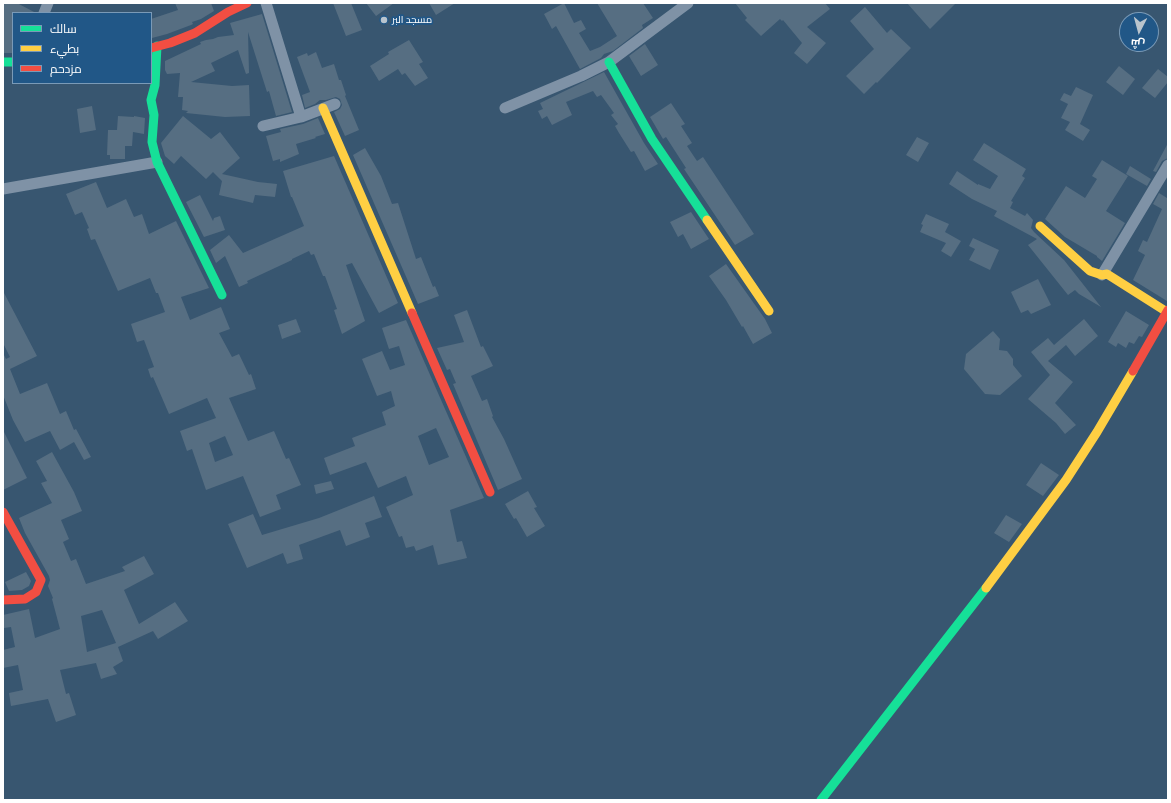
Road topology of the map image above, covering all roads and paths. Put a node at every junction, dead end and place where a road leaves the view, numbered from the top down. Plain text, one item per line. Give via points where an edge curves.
1 (247, 3) edge
2 (266, 3) edge
3 (688, 3) edge
4 (226, 8) edge
5 (154, 47) edge
6 (609, 62) junction
7 (335, 104) dead end
8 (323, 108) junction
9 (505, 108) dead end
10 (301, 117) junction
11 (263, 126) dead end
12 (157, 162) junction
13 (1168, 165) edge
14 (3, 189) edge
15 (1040, 226) dead end
16 (1102, 275) junction
17 (222, 295) dead end
18 (769, 311) dead end
19 (1168, 311) edge
20 (490, 492) dead end
21 (3, 512) edge
22 (3, 600) edge
23 (821, 800) edge

1 - 4 street
2 - 10 street
3 - 6 street
4 - 5 street via 195,33
5 - 12 street via 152,142
6 - 9 street
6 - 18 street via 652,139
7 - 8 street
8 - 10 street
8 - 20 street
10 - 11 street
12 - 14 street
12 - 17 street
13 - 16 street
15 - 16 street via 1090,271
16 - 19 street via 1107,274
19 - 23 street via 1066,480 964,617
21 - 22 street via 40,580 36,592 25,599

